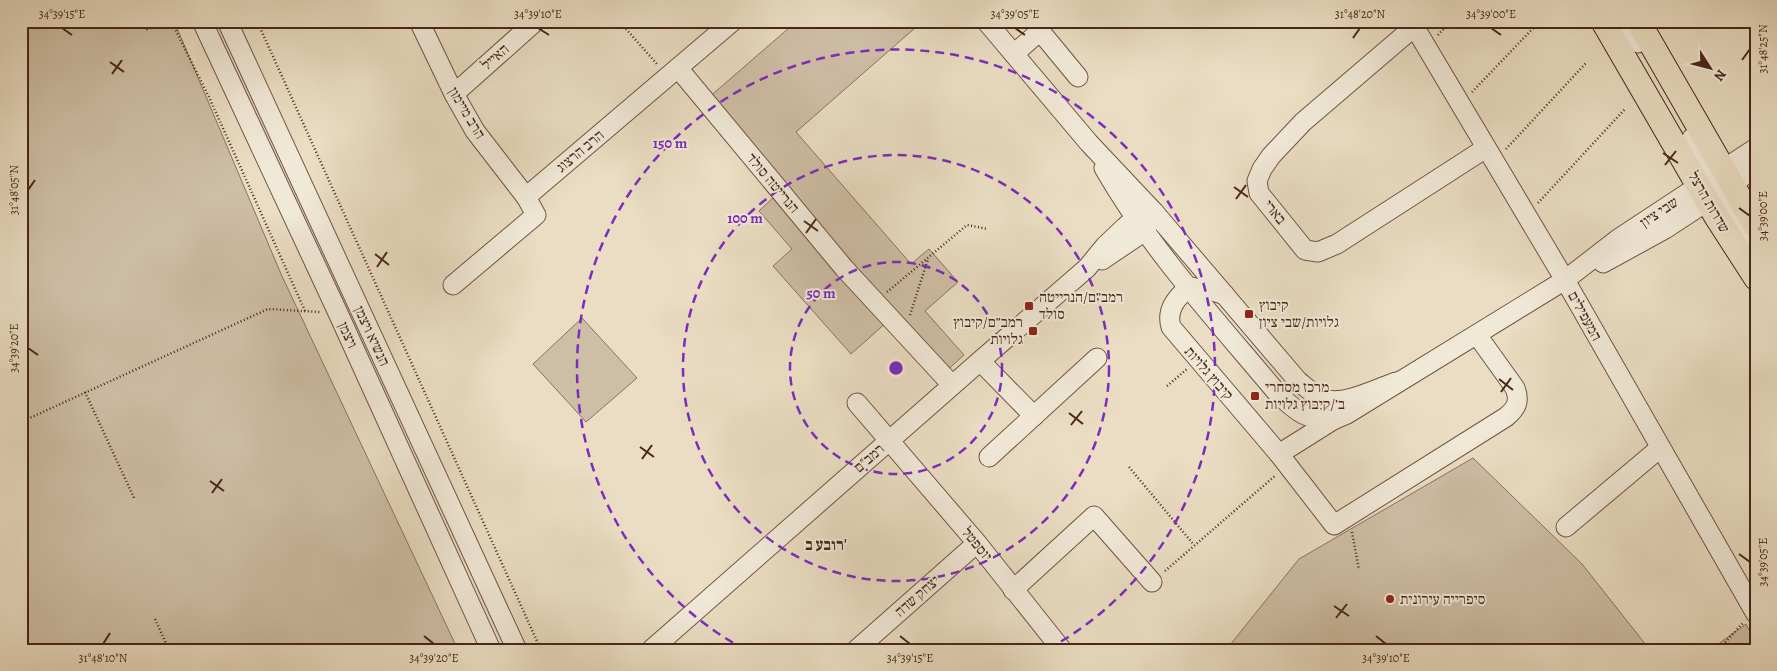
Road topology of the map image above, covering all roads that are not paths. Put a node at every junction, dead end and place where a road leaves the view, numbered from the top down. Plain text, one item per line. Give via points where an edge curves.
1 (202, 21) edge
2 (227, 21) edge
3 (419, 21) edge
4 (536, 21) edge
5 (733, 21) edge
6 (986, 21) edge
7 (1603, 21) edge
8 (1620, 21) edge
9 (1628, 21) edge
10 (1413, 24) edge
11 (1638, 32) edge
12 (1014, 54) junction
13 (673, 72) junction
14 (1078, 77) dead end
15 (454, 94) junction
16 (1089, 143) junction
17 (1756, 148) edge
18 (1490, 155) junction
19 (1756, 166) edge
20 (1716, 185) junction
21 (526, 197) junction
22 (1154, 212) junction
23 (1140, 225) junction
24 (1746, 226) edge
25 (1756, 254) edge
26 (1756, 264) edge
27 (1756, 278) edge
28 (1565, 280) junction
29 (453, 285) dead end
30 (1188, 287) junction
31 (1225, 295) junction
32 (1477, 335) junction
33 (1097, 358) dead end
34 (980, 361) junction
35 (1396, 382) junction
36 (952, 385) junction
37 (857, 403) dead end
38 (1034, 416) junction
39 (1332, 420) junction
40 (890, 440) junction
41 (1660, 448) junction
42 (989, 457) dead end
43 (1283, 460) junction
44 (1566, 526) dead end
45 (977, 543) junction
46 (1152, 582) road end
47 (1013, 590) junction
48 (1755, 612) edge
49 (490, 649) edge
50 (518, 650) edge
51 (651, 650) edge
52 (856, 650) edge
53 (1062, 650) edge

1 - 49 street, ויצמן
2 - 50 street, הנשיא ויצמן
3 - 15 street, הרב מיימון
4 - 15 street, האייל
5 - 13 street, הרב הרצוג
6 - 12 street
7 - 20 main road, שדרות הרצל
8 - 11 street
9 - 11 street
10 - 18 street, המעפילים
10 - 18 street, בארי via 1303,122 1271,156 1257,181 1259,193 1305,250 1318,252
11 - 20 main road, שדרות הרצל
12 - 14 street via 1040,31
12 - 16 street
13 - 21 street, הרב הרצוג
13 - 36 street, הנרייטה סולד via 875,303
15 - 21 street, הרב מיימון via 475,131
16 - 22 street
16 - 23 street
17 - 20 street, שבי ציון
18 - 28 street, המעפילים
19 - 20 street, שבי ציון
20 - 24 main road, שדרות הרצל
20 - 27 main road, שדרות הרצל
20 - 28 street, שבי ציון via 1618,239
21 - 29 street via 536,215
22 - 23 street, רמב"ם
22 - 31 street
23 - 30 street
23 - 34 street, רמב"ם via 1113,254 1088,268
24 - 25 street
24 - 26 street
28 - 32 street, שבי ציון
28 - 41 street, המעפילים
30 - 31 street
30 - 39 street via 1288,404 1308,418
30 - 43 street, קיבוץ גלויות via 1172,306 1169,320 1175,334
31 - 35 street, שבי ציון via 1298,381 1319,397 1338,401
32 - 35 street, שבי ציון
32 - 43 street, קיבוץ גלויות via 1515,388 1518,398 1515,408 1506,416 1334,525
33 - 38 street
34 - 36 street, רמב"ם
34 - 38 street
35 - 39 street, שבי ציון
36 - 40 street, רמב"ם
37 - 40 street, יוספטל
38 - 42 street
39 - 43 street, שבי ציון
40 - 45 street, יוספטל
40 - 51 street, רמב"ם
41 - 44 street
41 - 48 street, המעפילים
45 - 47 street, יוספטל
45 - 52 street, יצחק שדה
46 - 47 street via 1094,516
47 - 53 street, יוספטל

